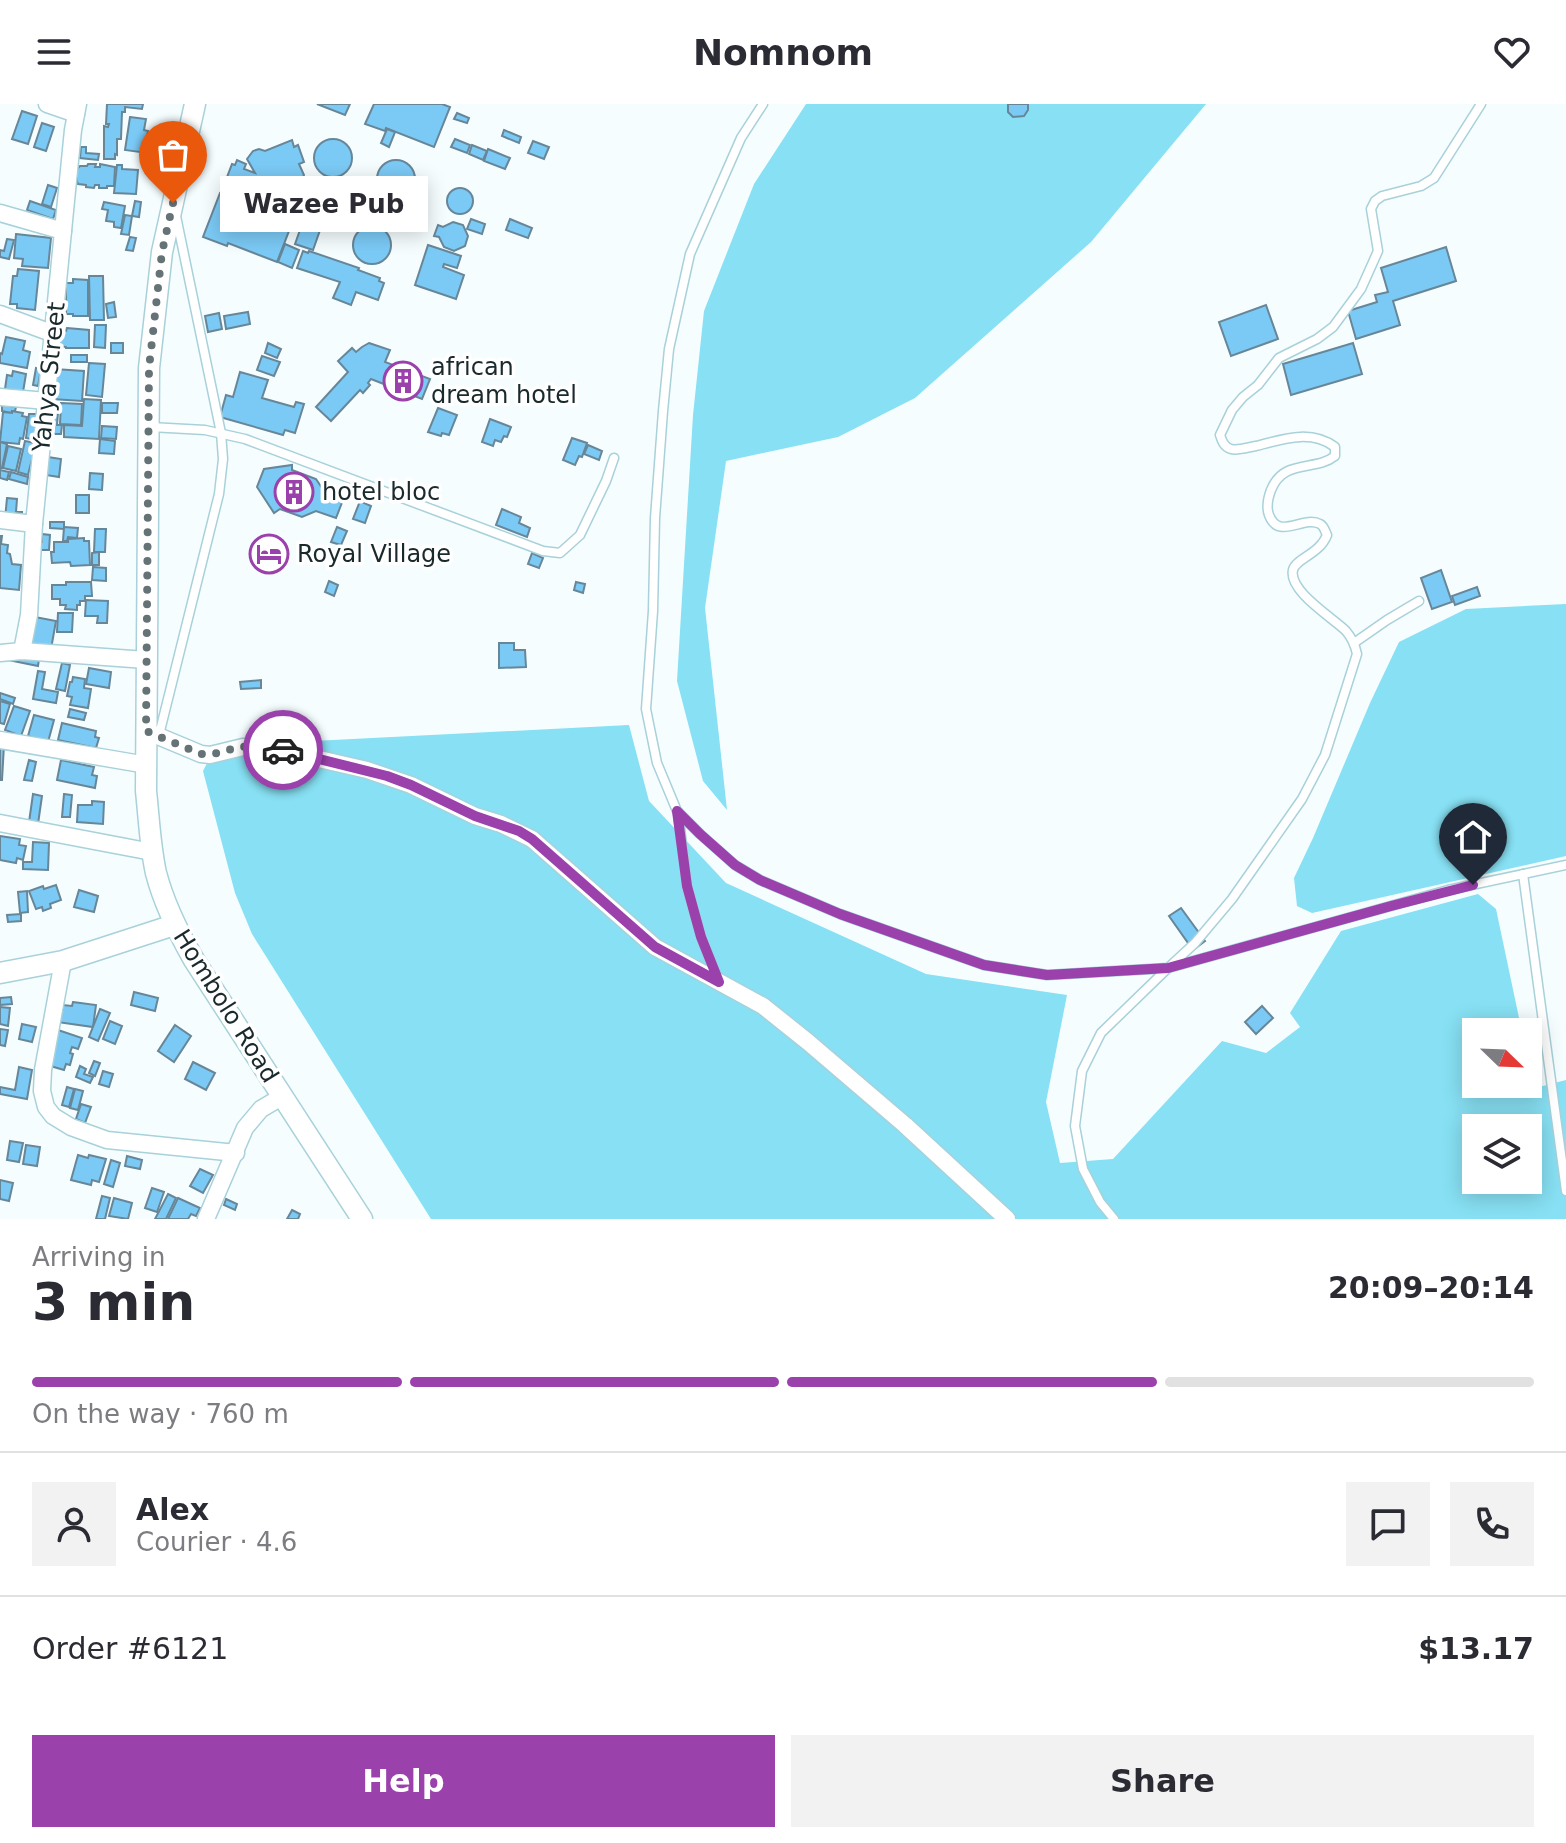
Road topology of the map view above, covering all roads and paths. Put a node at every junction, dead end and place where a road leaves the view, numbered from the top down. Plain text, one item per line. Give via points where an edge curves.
1 (47, 104) edge
2 (195, 104) edge
3 (763, 104) edge
4 (1481, 104) edge
5 (77, 109) edge
6 (173, 203) junction
7 (0, 213) edge
8 (63, 231) junction
9 (0, 314) edge
10 (54, 334) junction
11 (0, 397) edge
12 (47, 401) junction
13 (149, 427) junction
14 (221, 433) junction
15 (614, 458) dead end
16 (0, 520) edge
17 (34, 524) junction
18 (1419, 601) dead end
19 (1354, 643) junction
20 (22, 651) junction
21 (0, 653) edge
22 (146, 660) junction
23 (153, 733) junction
24 (0, 740) edge
25 (147, 765) junction
26 (677, 811) junction
27 (0, 823) edge
28 (152, 852) junction
29 (1566, 865) edge
30 (1523, 874) junction
31 (174, 925) junction
32 (63, 961) junction
33 (1168, 968) junction
34 (0, 973) edge
35 (719, 982) junction
36 (283, 1096) junction
37 (236, 1153) junction
38 (1566, 1191) edge
39 (206, 1219) edge
40 (362, 1219) edge
41 (1007, 1219) edge
42 (1114, 1219) edge

1 - 5 street
2 - 6 street, Hombolo Road
3 - 26 lane via 741,138 690,254 669,349 646,709 657,763
4 - 19 lane via 1434,178 1375,201 1371,209 1378,251 1361,289 1333,327 1279,358 1232,410 1220,435 1231,449 1315,436 1335,447 1335,456 1326,463 1284,473 1272,487 1267,508 1271,521 1281,527 1308,522 1325,530 1323,543 1296,564 1294,581
5 - 8 street, Yahya Street
6 - 13 street, Hombolo Road via 149,368
6 - 14 lane
7 - 8 street
8 - 10 street, Yahya Street
9 - 10 street
10 - 12 street, Yahya Street
11 - 12 street
12 - 17 street, Yahya Street
13 - 14 lane
13 - 22 street, Hombolo Road
14 - 15 lane via 560,553 580,535
14 - 23 lane via 219,494
16 - 17 street
17 - 20 street, Yahya Street
18 - 19 lane
19 - 33 lane via 1357,654 1325,755 1302,799 1232,899
20 - 21 street
20 - 22 street
22 - 23 street, Hombolo Road
23 - 25 street, Hombolo Road
23 - 35 street via 201,754 267,747 367,770 519,831 655,947
24 - 25 street
25 - 28 street, Hombolo Road
26 - 33 lane via 735,865 760,880 984,965 1047,975
26 - 35 lane via 687,886
27 - 28 street
28 - 31 street, Hombolo Road
29 - 30 lane
30 - 33 lane
30 - 38 lane
31 - 32 street
31 - 36 street, Hombolo Road
32 - 34 street
32 - 37 street via 43,1070 42,1091 53,1116 107,1140
33 - 42 lane via 1101,1033 1082,1071 1075,1126 1083,1169
35 - 41 street via 763,1006 808,1042
36 - 37 street via 261,1109 245,1128
36 - 40 street, Hombolo Road
37 - 39 street

